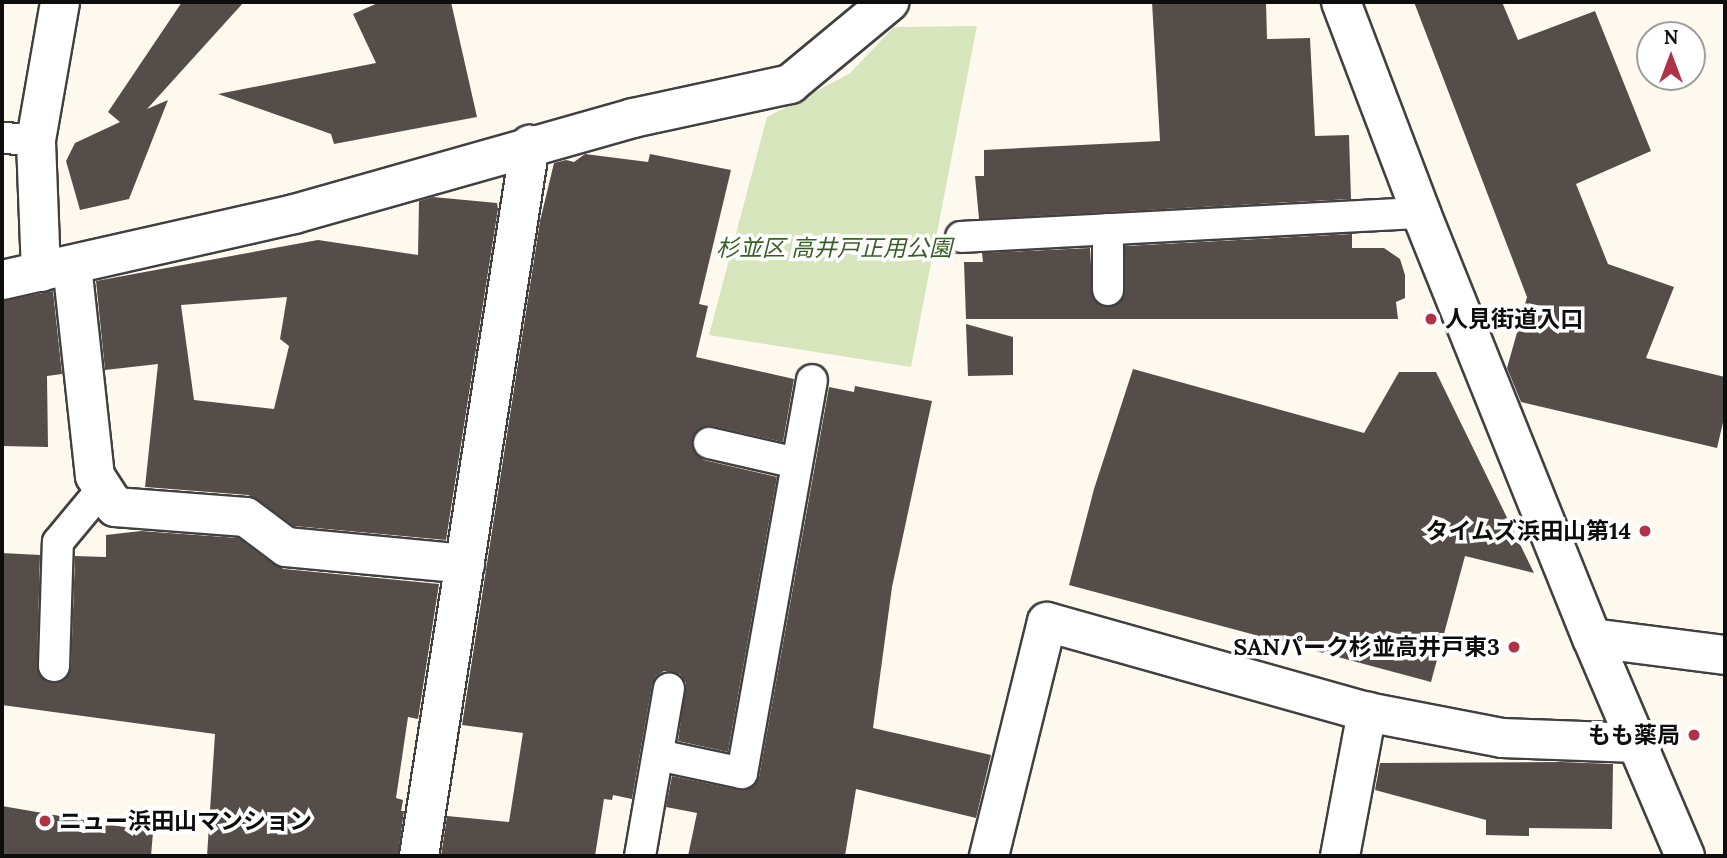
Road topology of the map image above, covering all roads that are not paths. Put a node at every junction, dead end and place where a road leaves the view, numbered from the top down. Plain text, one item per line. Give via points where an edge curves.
1 (60, 2) edge
2 (889, 2) edge
3 (1341, 2) edge
4 (19, 139) edge
5 (530, 145) junction
6 (1420, 213) junction
7 (1108, 229) junction
8 (961, 237) dead end
9 (56, 269) junction
10 (2, 279) edge
11 (1108, 290) dead end
12 (812, 380) dead end
13 (709, 443) dead end
14 (796, 463) junction
15 (103, 488) junction
16 (465, 564) junction
17 (1592, 638) junction
18 (1725, 655) edge
19 (54, 666) dead end
20 (669, 688) dead end
21 (1367, 712) junction
22 (1637, 743) junction
23 (658, 755) junction
24 (419, 856) edge
25 (640, 856) edge
26 (989, 856) edge
27 (1340, 856) edge
28 (1685, 856) edge

1 - 4 street
2 - 5 street via 790,84
3 - 6 street
4 - 9 street
5 - 9 street via 294,214
5 - 16 street
6 - 7 lane
6 - 17 street
7 - 8 lane
7 - 11 lane
9 - 10 street
9 - 15 street via 95,476
12 - 14 lane
13 - 14 lane
14 - 23 lane via 742,773
15 - 16 street via 116,507 246,517 286,547
15 - 19 lane via 58,542
16 - 24 street
17 - 18 street
17 - 22 street
20 - 23 lane
21 - 22 street via 1502,738
21 - 26 street via 1047,622
21 - 27 street
22 - 28 street
23 - 25 lane

